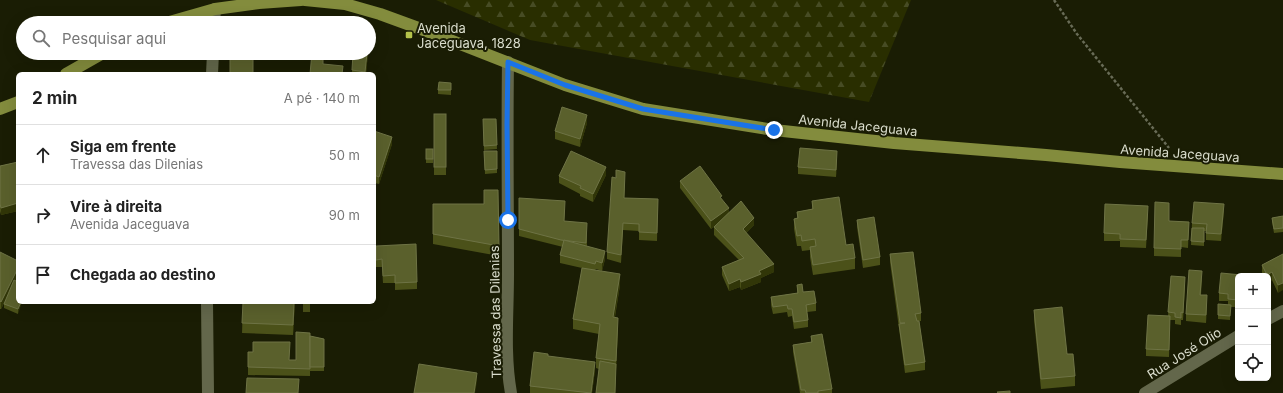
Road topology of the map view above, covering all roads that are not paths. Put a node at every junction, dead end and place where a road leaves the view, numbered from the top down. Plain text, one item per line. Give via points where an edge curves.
1 (301, 0) edge
2 (305, 0) edge
3 (215, 9) junction
4 (190, 16) edge
5 (214, 16) edge
6 (91, 60) edge
7 (213, 60) edge
8 (508, 62) junction
9 (70, 72) edge
10 (212, 72) edge
11 (16, 103) edge
12 (0, 109) edge
13 (1283, 174) edge
14 (207, 304) edge
15 (1283, 311) edge
16 (1271, 317) edge
17 (1235, 338) edge
18 (208, 393) edge
19 (512, 393) edge
20 (1145, 393) edge

1 - 3 main road
2 - 8 main road, Avenida Jaceguava via 345,4 380,14
3 - 4 main road
3 - 5 street
6 - 9 main road
7 - 10 street
8 - 13 main road, Avenida Jaceguava via 565,85 643,109 774,130 894,143
8 - 19 street, Travessa das Dilenias via 507,366
11 - 12 main road
14 - 18 street
15 - 16 street
17 - 20 street, Rua José Olio

